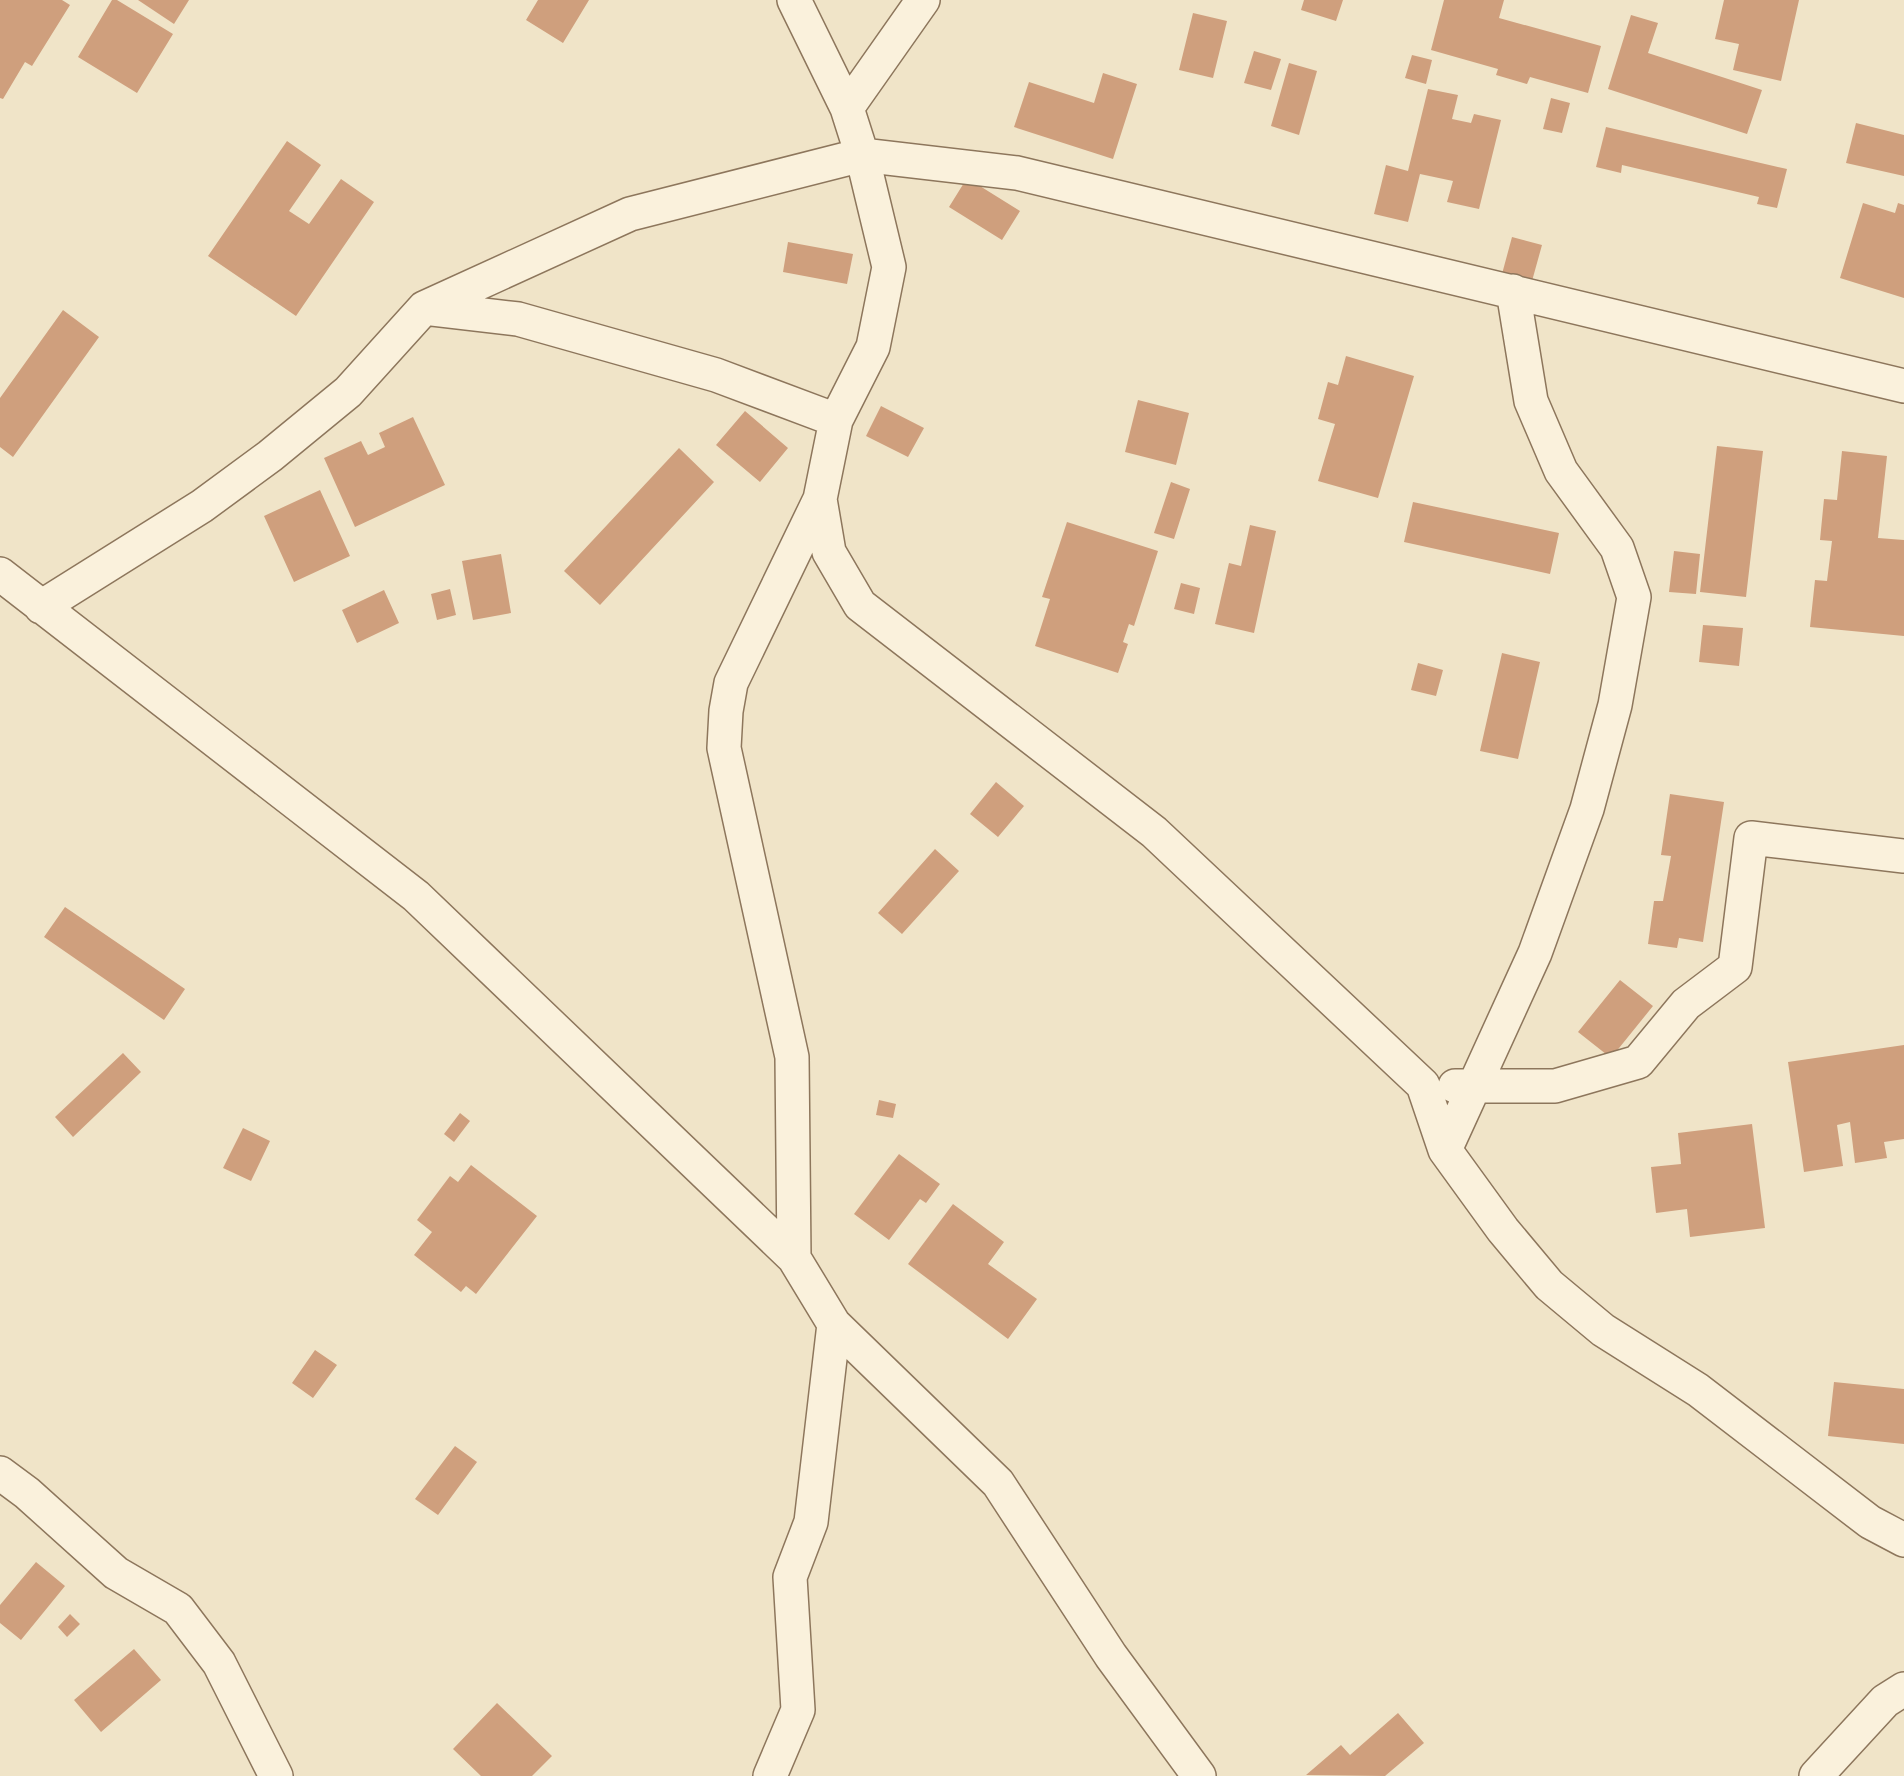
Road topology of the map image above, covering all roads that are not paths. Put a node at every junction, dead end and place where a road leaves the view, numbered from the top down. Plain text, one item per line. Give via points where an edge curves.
1 (794, 0) edge
2 (923, 0) edge
3 (847, 108) junction
4 (862, 155) junction
5 (1513, 291) junction
6 (424, 308) junction
7 (1904, 386) edge
8 (836, 420) junction
9 (820, 499) junction
10 (0, 574) edge
11 (41, 607) junction
12 (1904, 856) edge
13 (1423, 1085) junction
14 (1474, 1087) junction
15 (1445, 1150) junction
16 (794, 1258) junction
17 (834, 1324) junction
18 (0, 1473) edge
19 (1904, 1540) edge
20 (1904, 1689) edge
21 (276, 1776) edge
22 (770, 1776) edge
23 (1199, 1776) edge
24 (1816, 1776) edge

1 - 3 street
2 - 3 street
3 - 4 street
4 - 5 street via 1017,173
4 - 6 street via 630,214
4 - 8 street via 889,267 873,347
5 - 7 street
5 - 14 street via 1531,401 1561,471 1617,548 1634,597 1615,705 1587,809 1535,953
6 - 8 street via 518,319 716,375
6 - 11 street via 348,392 270,456 202,506
8 - 9 street
9 - 13 street via 829,552 860,605 1154,832
9 - 16 street via 731,683 724,748 792,1057
10 - 11 street
11 - 16 street via 416,896
12 - 14 street via 1751,838 1735,967 1686,1004 1638,1062 1555,1086
13 - 14 street
13 - 15 street
14 - 15 street
15 - 19 street via 1548,1285 1603,1330 1698,1390 1870,1522
16 - 17 street
17 - 22 street via 811,1522 790,1577 798,1710
17 - 23 street via 998,1483 1111,1656
18 - 21 street via 116,1573 178,1609 219,1663
20 - 24 street via 1885,1701

